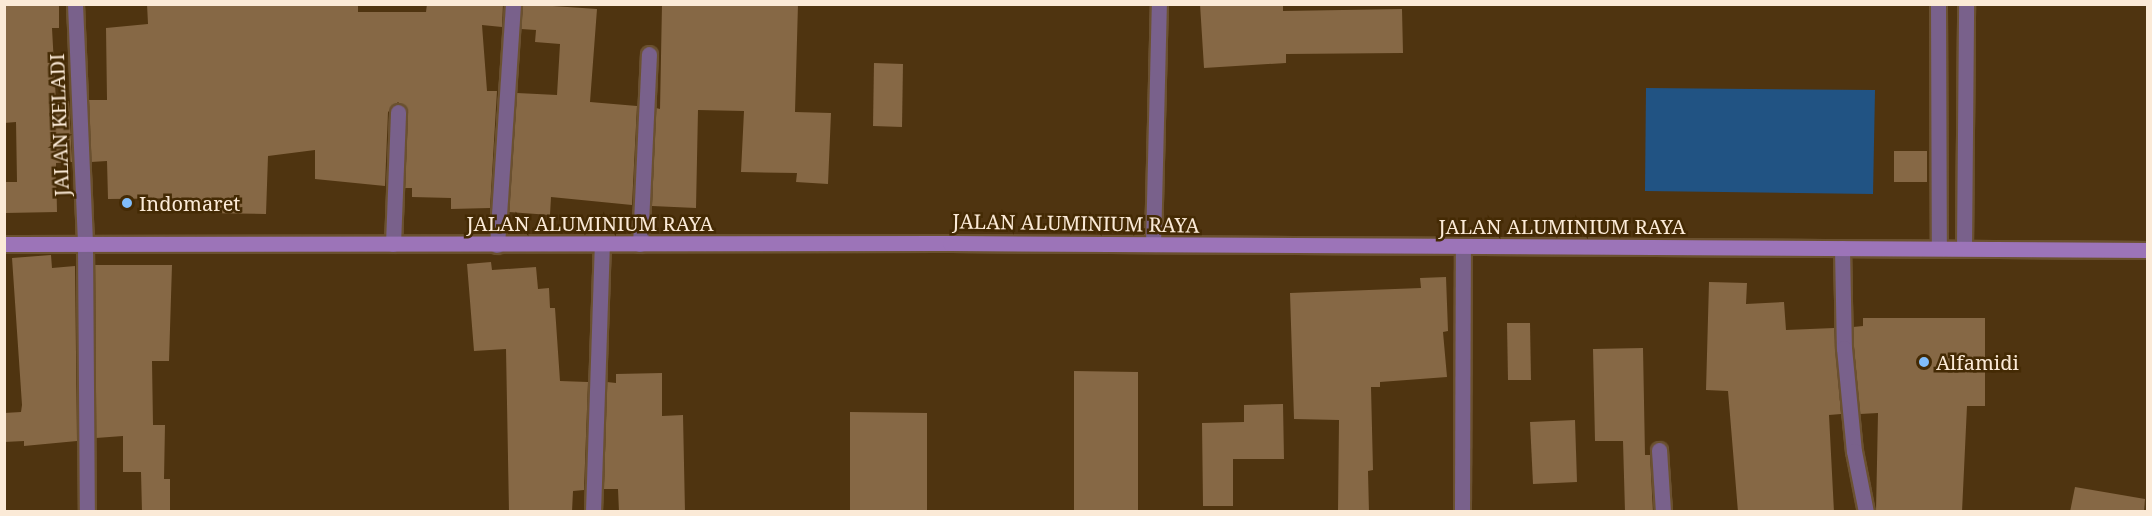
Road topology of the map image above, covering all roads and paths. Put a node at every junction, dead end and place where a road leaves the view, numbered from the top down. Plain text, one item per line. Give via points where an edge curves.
1 (75, 4) edge
2 (513, 4) edge
3 (1159, 4) edge
4 (1938, 4) edge
5 (1966, 4) edge
6 (649, 54) dead end
7 (398, 112) dead end
8 (4, 244) edge
9 (85, 244) junction
10 (393, 244) junction
11 (602, 244) junction
12 (640, 244) junction
13 (1153, 244) junction
14 (497, 245) junction
15 (1463, 247) junction
16 (1842, 248) junction
17 (1939, 248) junction
18 (1964, 248) junction
19 (2148, 250) edge
20 (1659, 450) dead end
21 (87, 512) edge
22 (592, 512) edge
23 (1462, 512) edge
24 (1662, 512) edge
25 (1866, 512) edge

1 - 9 street, JALAN KELADI
2 - 14 street
3 - 13 street
4 - 17 street
5 - 18 street
6 - 12 street
7 - 10 street
8 - 9 main road, JALAN ALUMINIUM RAYA
9 - 10 main road, JALAN ALUMINIUM RAYA
9 - 21 street, JALAN KELADI
10 - 14 main road, JALAN ALUMINIUM RAYA
11 - 12 main road, JALAN ALUMINIUM RAYA
11 - 14 main road, JALAN ALUMINIUM RAYA
11 - 22 street
12 - 13 main road, JALAN ALUMINIUM RAYA
13 - 15 main road, JALAN ALUMINIUM RAYA
15 - 16 main road, JALAN ALUMINIUM RAYA
15 - 23 street
16 - 17 main road, JALAN ALUMINIUM RAYA
16 - 25 street via 1845,359 1854,451
17 - 18 main road, JALAN ALUMINIUM RAYA
18 - 19 main road, JALAN ALUMINIUM RAYA
20 - 24 street

